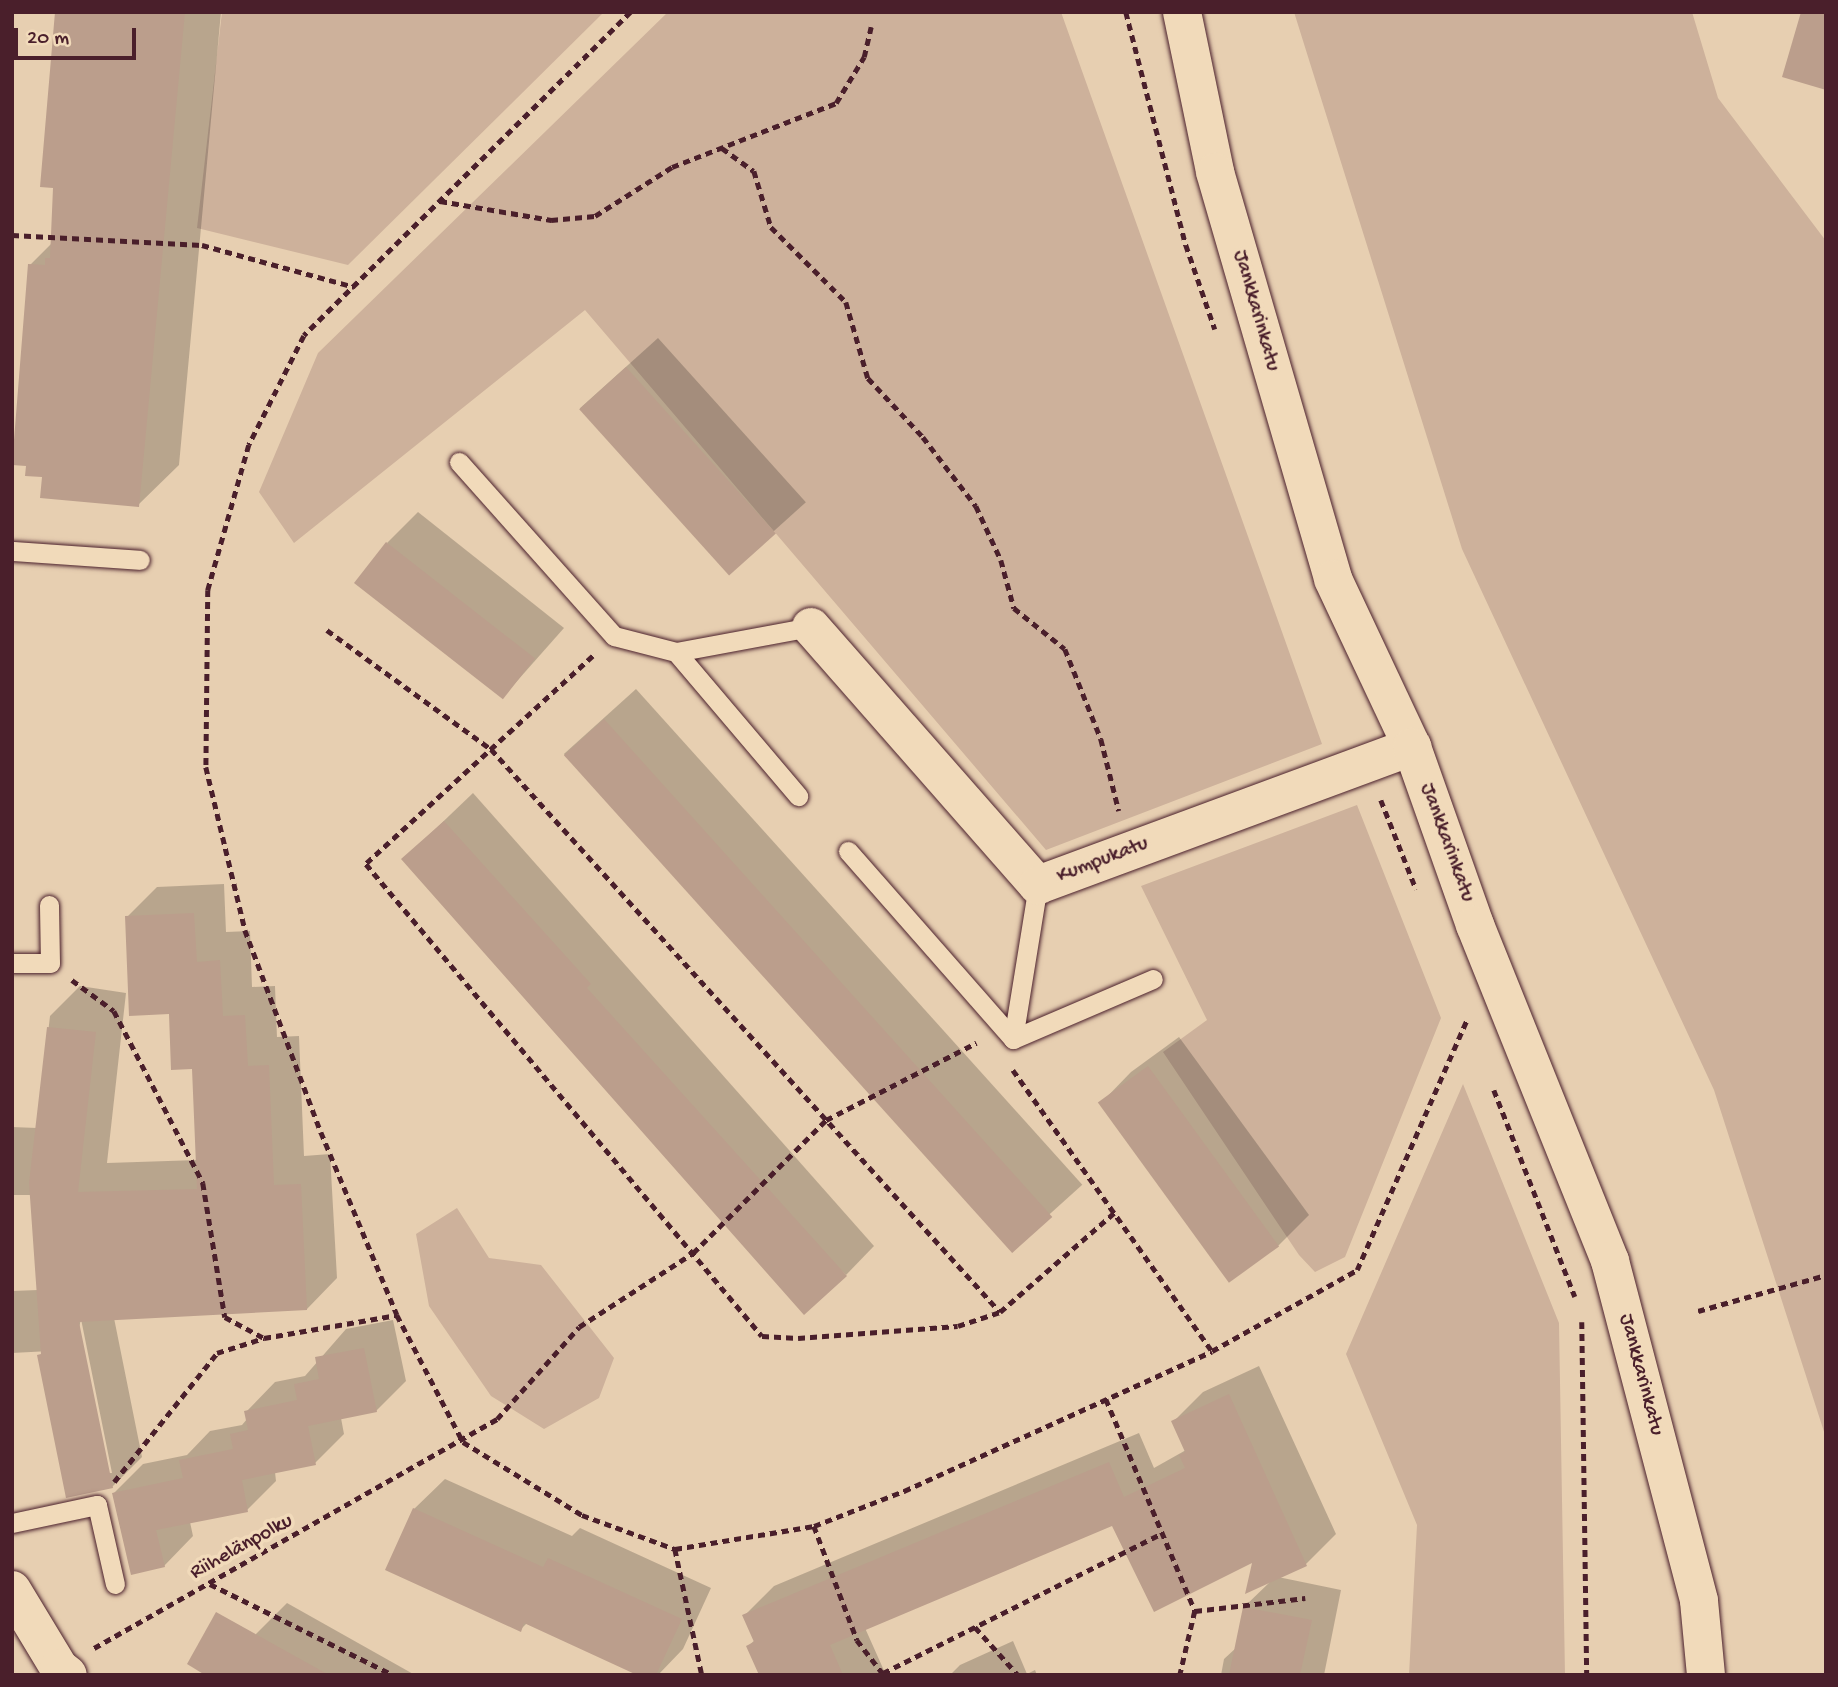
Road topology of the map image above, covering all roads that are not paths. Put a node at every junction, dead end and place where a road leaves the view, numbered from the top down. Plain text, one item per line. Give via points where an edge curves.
1 (1182, 12) edge
2 (459, 462) dead end
3 (12, 551) edge
4 (140, 560) dead end
5 (811, 627) joint
6 (676, 652) junction
7 (1412, 747) junction
8 (798, 796) dead end
9 (848, 851) dead end
10 (1038, 885) junction
11 (49, 905) dead end
12 (12, 963) edge
13 (1153, 979) dead end
14 (1013, 1039) junction
15 (12, 1523) edge
16 (115, 1584) dead end
17 (12, 1590) edge
18 (63, 1671) edge
19 (1706, 1675) edge

1 - 7 street, Jankkarinkatu via 1215,172 1333,579
2 - 6 lane via 614,636
3 - 4 lane
5 - 6 lane
5 - 10 street, Kumpukatu
6 - 8 lane
7 - 10 street, Kumpukatu
7 - 19 street, Jankkarinkatu via 1475,925 1610,1261 1699,1601
9 - 14 lane
10 - 14 lane
11 - 12 lane via 50,963
13 - 14 lane
15 - 16 lane via 97,1505
17 - 18 street

